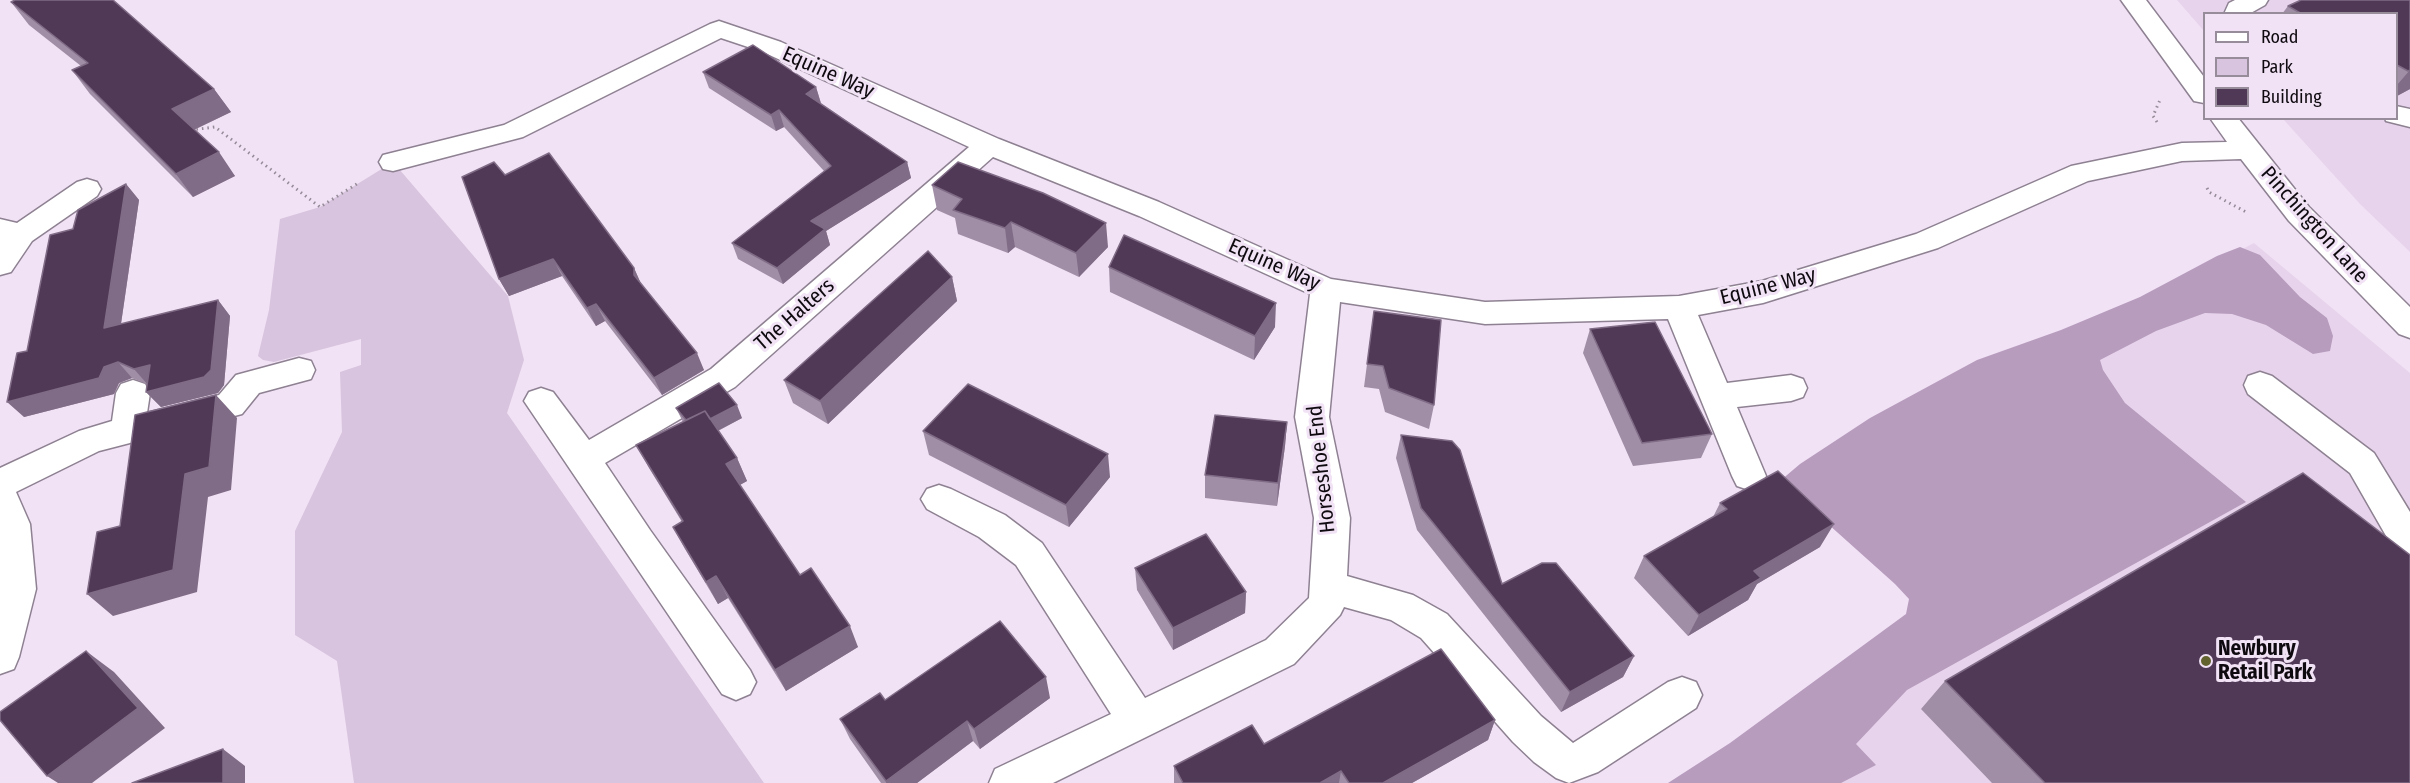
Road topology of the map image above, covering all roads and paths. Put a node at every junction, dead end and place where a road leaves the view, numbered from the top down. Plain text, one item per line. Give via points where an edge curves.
1 (2133, 0) edge
2 (2256, 0) edge
3 (2237, 12) edge
4 (2203, 92) edge
5 (2224, 120) edge
6 (188, 130) edge
7 (513, 131) junction
8 (989, 145) junction
9 (538, 150) dead end
10 (2247, 150) junction
11 (393, 162) joint
12 (87, 189) dead end
13 (10, 232) edge
14 (0, 264) edge
15 (1326, 289) junction
16 (1679, 308) junction
17 (2410, 326) edge
18 (299, 370) dead end
19 (2260, 385) dead end
20 (1791, 388) dead end
21 (133, 393) dead end
22 (1716, 397) junction
23 (541, 401) dead end
24 (127, 431) junction
25 (584, 459) junction
26 (1749, 476) dead end
27 (0, 484) edge
28 (0, 496) edge
29 (939, 499) dead end
30 (2410, 544) edge
31 (1327, 587) junction
32 (0, 657) edge
33 (736, 682) dead end
34 (1682, 695) dead end
35 (1137, 720) junction
36 (1010, 783) edge

1 - 4 street
2 - 3 street
5 - 10 street, Pinchington Lane
6 - 11 path via 215,127 320,207
7 - 8 street, Equine Way via 719,29 771,47
7 - 9 street
7 - 11 street, Equine Way
8 - 15 street, Equine Way via 1149,209
8 - 25 street, The Halters via 723,378
10 - 16 street, Equine Way via 2182,152 2081,173 1927,241 1763,292
10 - 17 street, Pinchington Lane via 2300,214
12 - 13 street
13 - 14 street
15 - 16 street, Equine Way via 1485,313
15 - 31 street, Horseshoe End via 1311,417 1332,518
16 - 22 street
18 - 24 street via 248,374 230,405
19 - 30 street via 2362,463
20 - 22 street
21 - 24 street
22 - 26 street
23 - 25 street
24 - 27 street via 91,440
25 - 33 street
28 - 32 street via 12,524 17,589
29 - 35 street via 992,526 1029,554
31 - 34 street via 1400,606 1434,626 1527,729 1570,764
31 - 35 street, Horseshoe End via 1327,604 1280,652
35 - 36 street, Horseshoe End

